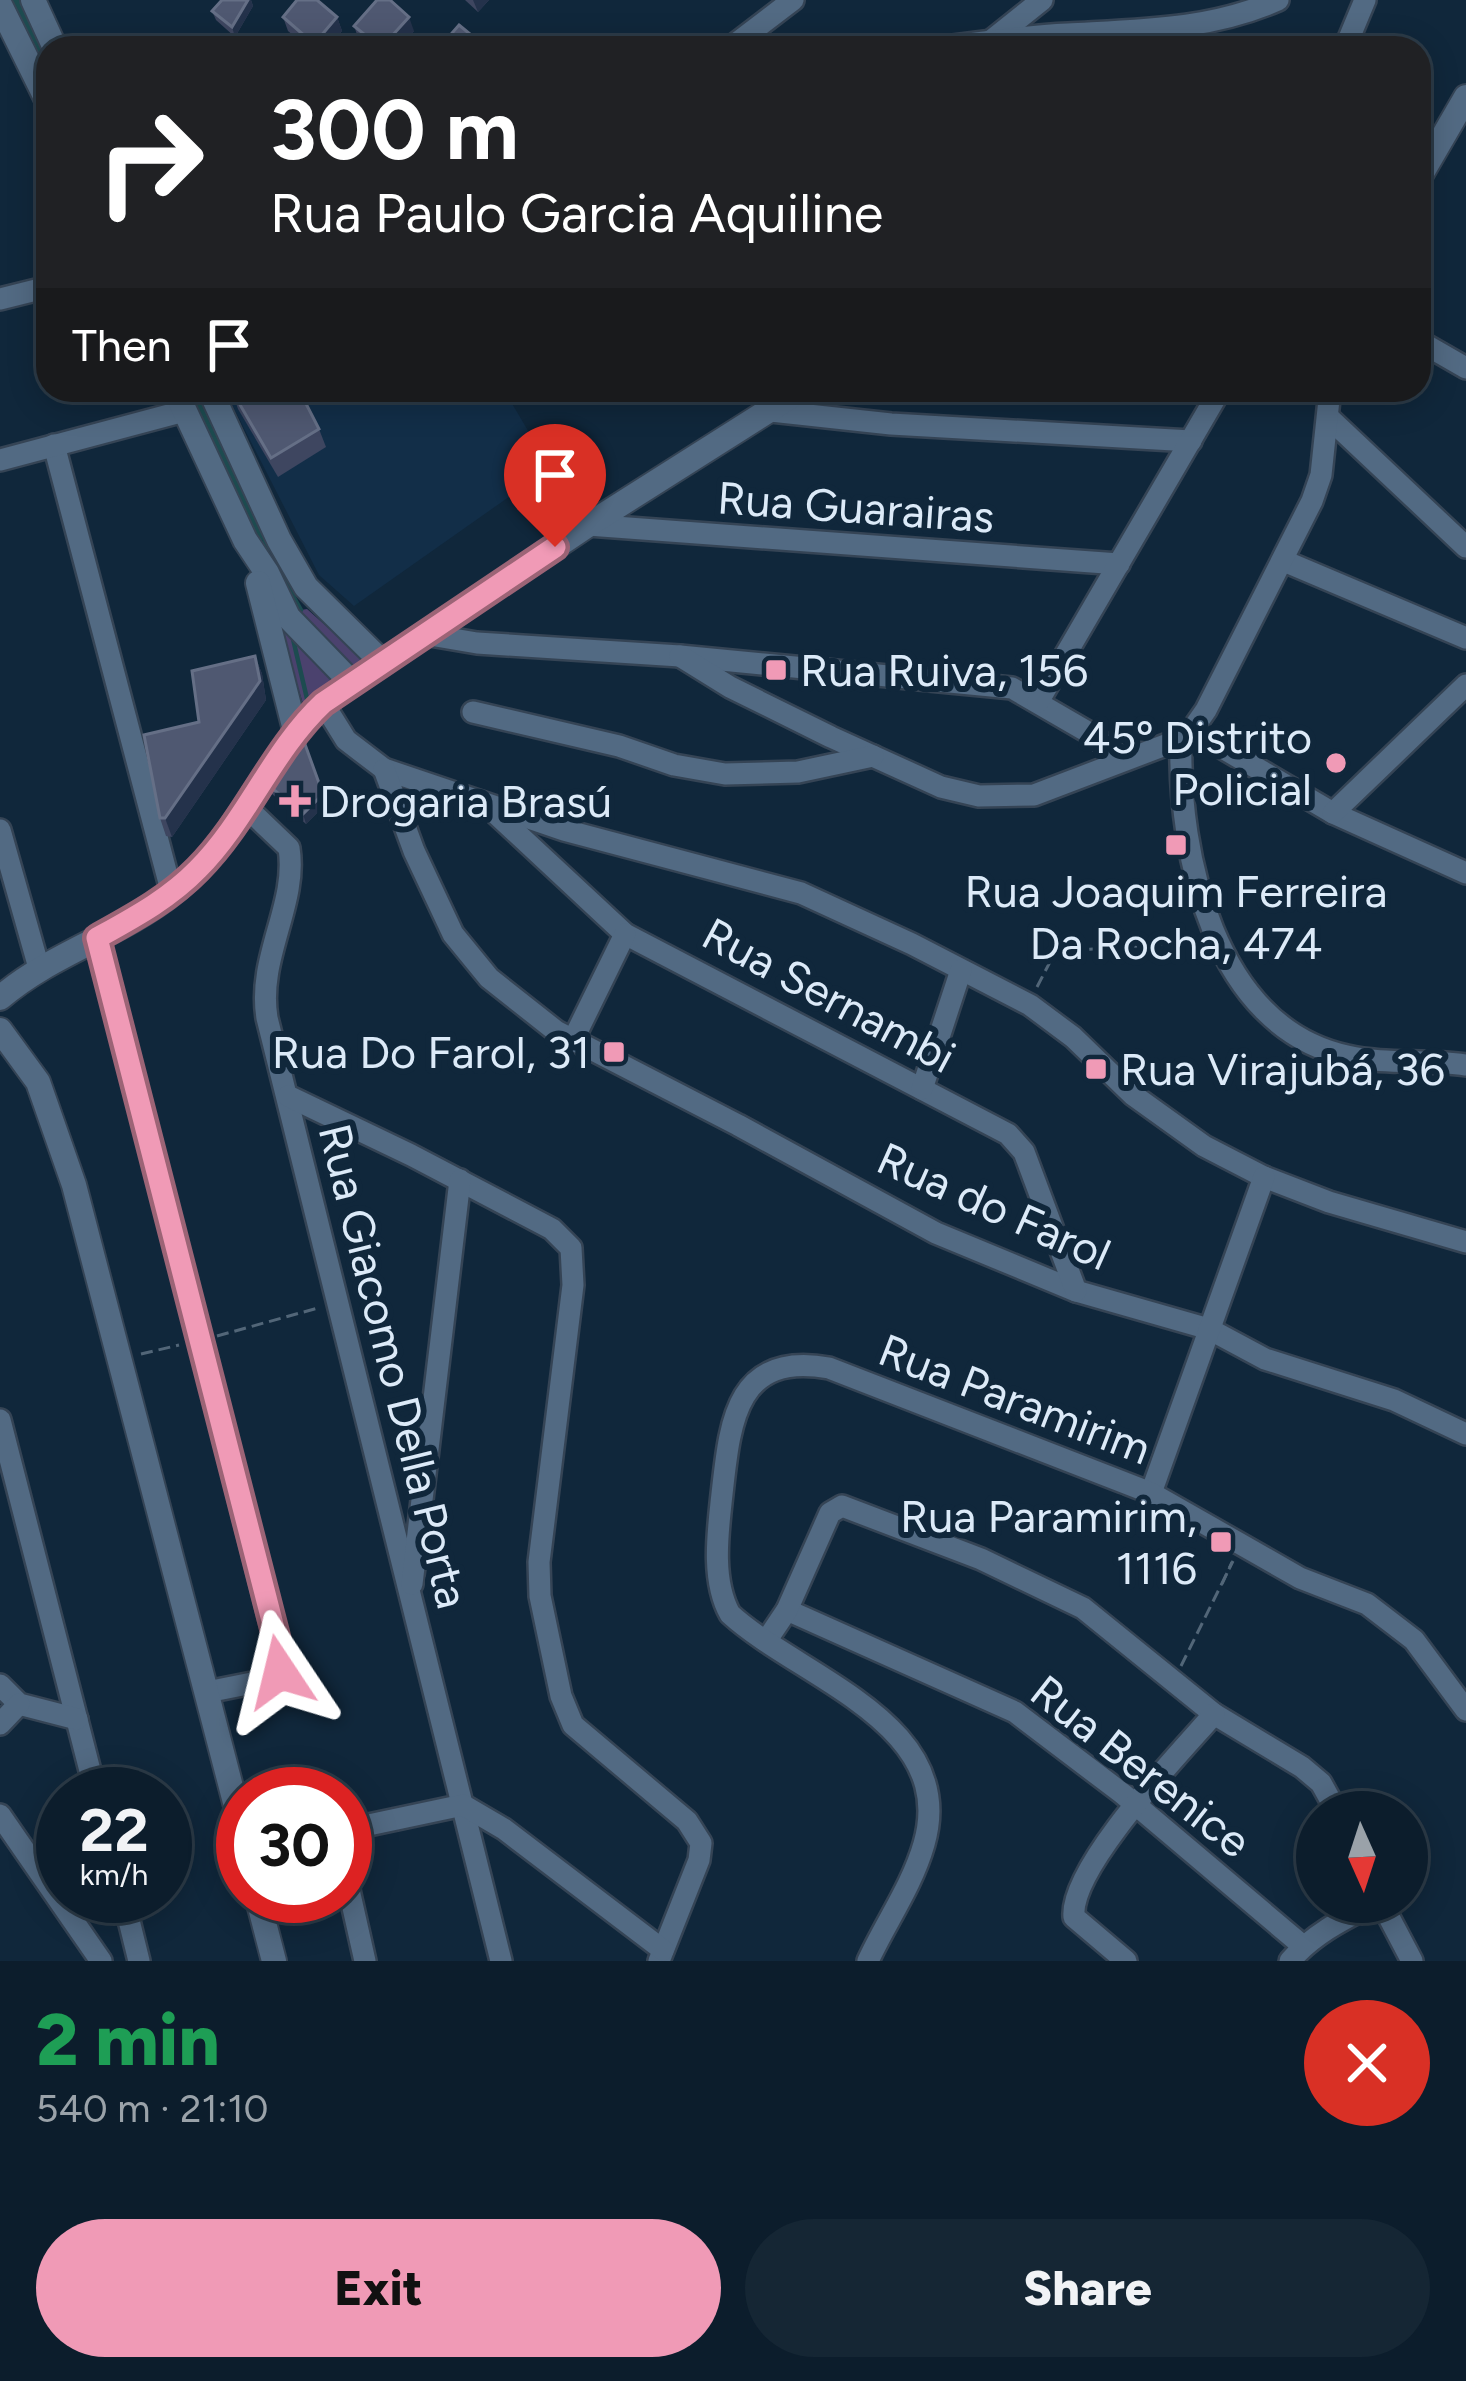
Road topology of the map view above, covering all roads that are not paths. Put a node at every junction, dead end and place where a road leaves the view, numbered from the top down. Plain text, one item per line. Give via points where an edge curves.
1 (33, 0) edge
2 (793, 0) edge
3 (1042, 0) edge
4 (1055, 0) edge
5 (1278, 0) edge
6 (1366, 0) edge
7 (0, 5) edge
8 (1065, 34) junction
9 (50, 36) edge
10 (759, 36) edge
11 (997, 36) edge
12 (1041, 36) edge
13 (1099, 36) edge
14 (1162, 36) edge
15 (1351, 36) edge
16 (9, 37) edge
17 (36, 82) edge
18 (1466, 98) edge
19 (1431, 158) edge
20 (36, 290) edge
21 (0, 299) edge
22 (1431, 348) edge
23 (1466, 368) edge
24 (176, 402) edge
25 (179, 402) edge
26 (216, 402) edge
27 (784, 402) edge
28 (1213, 402) edge
29 (1330, 402) edge
30 (771, 411) junction
31 (1329, 418) junction
32 (1191, 441) junction
33 (54, 445) junction
34 (0, 460) edge
35 (588, 525) junction
36 (245, 540) junction
37 (1466, 547) edge
38 (1284, 561) junction
39 (1119, 565) junction
40 (424, 634) junction
41 (1466, 638) edge
42 (680, 656) junction
43 (382, 662) junction
44 (352, 682) junction
45 (1466, 685) edge
46 (1038, 702) junction
47 (323, 703) junction
48 (473, 712) dead end
49 (295, 730) junction
50 (1186, 734) junction
51 (874, 756) junction
52 (1122, 760) junction
53 (384, 769) junction
54 (489, 806) junction
55 (246, 807) junction
56 (1334, 813) junction
57 (0, 830) edge
58 (1466, 873) edge
59 (172, 894) junction
60 (626, 934) junction
61 (97, 938) junction
62 (39, 968) junction
63 (961, 970) junction
64 (0, 998) edge
65 (0, 1030) edge
66 (573, 1040) junction
67 (1466, 1066) edge
68 (922, 1089) junction
69 (288, 1096) junction
70 (1264, 1177) junction
71 (460, 1180) junction
72 (1466, 1242) edge
73 (1076, 1291) junction
74 (1209, 1330) junction
75 (0, 1420) edge
76 (1466, 1434) edge
77 (1151, 1492) junction
78 (411, 1593) junction
79 (787, 1610) junction
80 (766, 1641) junction
81 (0, 1684) edge
82 (207, 1692) junction
83 (19, 1704) junction
84 (1466, 1710) edge
85 (1214, 1714) junction
86 (77, 1719) junction
87 (0, 1724) edge
88 (89, 1767) edge
89 (226, 1767) edge
90 (1325, 1791) edge
91 (464, 1805) junction
92 (1133, 1805) junction
93 (0, 1814) edge
94 (372, 1824) edge
95 (130, 1923) edge
96 (264, 1923) edge
97 (356, 1923) edge
98 (1346, 1923) edge
99 (1391, 1923) edge
100 (1102, 1953) edge
101 (1297, 1954) edge
102 (660, 1956) edge
103 (101, 1961) edge
104 (139, 1961) edge
105 (274, 1961) edge
106 (365, 1961) edge
107 (502, 1961) edge
108 (868, 1961) edge
109 (1126, 1961) edge
110 (1412, 1961) edge

1 - 9 street
2 - 10 street
3 - 11 street
4 - 8 street
5 - 14 street
6 - 15 street
7 - 16 street
8 - 12 street
8 - 13 street
16 - 17 street
18 - 19 street
20 - 21 street
22 - 23 street
24 - 33 street
25 - 36 street
26 - 43 street via 306,587
27 - 30 street
28 - 32 street
29 - 31 street
30 - 32 street
30 - 35 street
31 - 37 street
31 - 38 street via 1321,475
32 - 39 street
33 - 34 street
33 - 59 street
35 - 39 street, Rua Guarairas
35 - 40 street
36 - 44 street via 288,617
36 - 49 street
38 - 41 street
38 - 50 street
39 - 46 street
40 - 42 street
40 - 43 street
42 - 46 street via 1012,688
42 - 51 street
43 - 44 street
44 - 47 street
45 - 56 street
46 - 52 street
47 - 49 street
47 - 53 street via 346,740
48 - 51 street via 725,774 798,772
49 - 55 street
50 - 52 street
50 - 56 street
50 - 67 street via 1179,784 1186,831 1219,942 1251,999 1275,1021 1346,1056
51 - 52 street via 979,796 1034,795
53 - 54 street
53 - 66 street, Rua do Farol via 453,934 489,978
54 - 60 street, Rua Sernambi
54 - 63 street via 801,892
55 - 59 street
55 - 69 street, Rua Giacomo Della Porta via 284,839 291,861 263,995
56 - 58 street
57 - 62 street
59 - 61 street
60 - 66 street
60 - 68 street, Rua Sernambi
61 - 62 street
61 - 82 street via 281,1664 272,1679
62 - 64 street
63 - 68 street
63 - 70 street via 1030,1005 1170,1124
65 - 82 street via 50,1109
66 - 73 street, Rua do Farol via 936,1233
68 - 73 street, Rua Sernambi via 1018,1143
69 - 71 street
69 - 78 street, Rua Giacomo Della Porta
70 - 72 street
70 - 74 street
71 - 78 street
71 - 102 street via 552,1229 571,1249 540,1596 573,1725 687,1821 700,1843
73 - 74 street, Rua do Farol
74 - 76 street, Rua do Farol
74 - 77 street
75 - 86 street
77 - 80 street, Rua Paramirim via 847,1375 780,1367 737,1403 719,1516 723,1602
77 - 84 street, Rua Paramirim via 1240,1546 1389,1618
78 - 91 street, Rua Giacomo Della Porta
79 - 80 street
79 - 85 street via 830,1513 842,1506 1069,1600
79 - 92 street, Rua Berenice via 997,1702
80 - 108 street, Rua Paramirim via 883,1720 924,1777 925,1842
81 - 83 street
82 - 89 street
83 - 86 street
83 - 87 street
85 - 90 street via 1302,1767
85 - 92 street
86 - 88 street
91 - 94 street
91 - 102 street
91 - 107 street, Rua Giacomo Della Porta
92 - 100 street via 1073,1906
92 - 101 street, Rua Berenice
93 - 103 street
95 - 104 street
96 - 105 street
97 - 106 street
98 - 101 street
99 - 110 street
100 - 109 street

